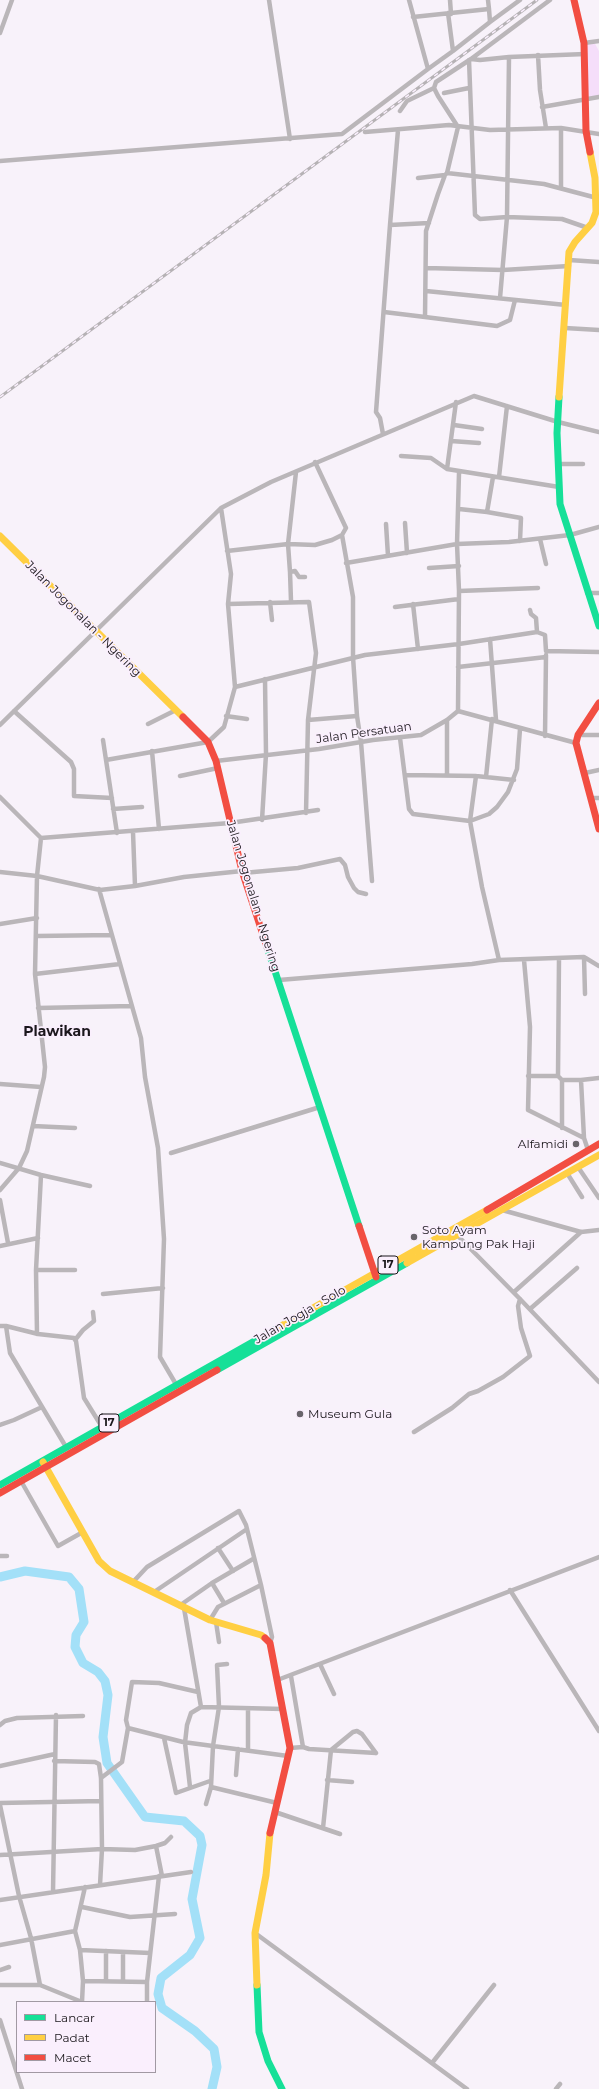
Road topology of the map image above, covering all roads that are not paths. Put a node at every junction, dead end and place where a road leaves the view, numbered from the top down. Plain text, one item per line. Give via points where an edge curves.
1 (12, 0) edge
2 (269, 0) edge
3 (409, 0) edge
4 (450, 0) edge
5 (488, 0) edge
6 (520, 0) edge
7 (550, 0) edge
8 (574, 0) edge
9 (489, 9) junction
10 (449, 13) junction
11 (414, 17) junction
12 (2, 22) edge
13 (490, 22) junction
14 (0, 33) edge
15 (599, 40) edge
16 (584, 43) junction
17 (453, 51) junction
18 (585, 54) junction
19 (538, 56) junction
20 (509, 57) junction
21 (470, 59) junction
22 (428, 69) junction
23 (434, 88) junction
24 (469, 88) junction
25 (444, 93) dead end
26 (599, 97) edge
27 (586, 98) junction
28 (542, 107) junction
29 (400, 111) dead end
30 (458, 128) junction
31 (546, 128) junction
32 (561, 128) junction
33 (471, 129) junction
34 (509, 129) junction
35 (398, 130) junction
36 (586, 131) junction
37 (365, 132) dead end
38 (599, 134) edge
39 (290, 139) junction
40 (0, 161) edge
41 (446, 174) junction
42 (473, 175) junction
43 (418, 178) dead end
44 (507, 179) junction
45 (561, 188) junction
46 (598, 198) edge
47 (507, 217) junction
48 (430, 223) junction
49 (390, 225) junction
50 (588, 228) junction
51 (599, 262) edge
52 (569, 263) junction
53 (426, 268) junction
54 (503, 270) junction
55 (426, 291) junction
56 (500, 298) junction
57 (515, 300) junction
58 (566, 305) junction
59 (385, 312) junction
60 (425, 317) junction
61 (565, 328) junction
62 (599, 330) edge
63 (456, 402) junction
64 (507, 406) junction
65 (558, 422) junction
66 (454, 425) junction
67 (482, 429) dead end
68 (599, 432) edge
69 (382, 434) junction
70 (451, 441) junction
71 (480, 443) dead end
72 (401, 456) dead end
73 (315, 462) junction
74 (559, 464) junction
75 (583, 464) dead end
76 (447, 470) junction
77 (296, 472) junction
78 (459, 472) junction
79 (496, 477) junction
80 (559, 487) junction
81 (221, 508) junction
82 (458, 509) junction
83 (487, 512) junction
84 (405, 523) dead end
85 (386, 524) dead end
86 (599, 527) edge
87 (342, 535) junction
88 (570, 535) junction
89 (0, 536) edge
90 (540, 539) junction
91 (520, 541) junction
92 (288, 544) junction
93 (457, 544) junction
94 (227, 551) junction
95 (407, 553) junction
96 (388, 556) junction
97 (346, 563) junction
98 (546, 564) dead end
99 (459, 566) junction
100 (429, 568) dead end
101 (290, 572) junction
102 (305, 577) dead end
103 (538, 588) dead end
104 (459, 591) junction
105 (587, 592) junction
106 (599, 592) edge
107 (459, 599) junction
108 (291, 601) junction
109 (270, 602) junction
110 (228, 604) junction
111 (413, 604) junction
112 (395, 607) dead end
113 (530, 610) dead end
114 (272, 620) dead end
115 (599, 626) edge
116 (97, 632) junction
117 (537, 632) junction
118 (490, 639) junction
119 (459, 644) junction
120 (418, 649) junction
121 (546, 651) junction
122 (599, 652) edge
123 (353, 657) junction
124 (546, 657) junction
125 (491, 663) junction
126 (315, 666) junction
127 (458, 667) junction
128 (265, 679) junction
129 (235, 687) junction
130 (599, 703) edge
131 (176, 710) junction
132 (14, 711) junction
133 (458, 711) junction
134 (226, 716) junction
135 (357, 716) junction
136 (247, 719) dead end
137 (308, 720) junction
138 (447, 720) junction
139 (494, 720) junction
140 (148, 724) dead end
141 (0, 725) edge
142 (520, 729) junction
143 (599, 735) edge
144 (545, 736) junction
145 (400, 738) junction
146 (577, 739) junction
147 (103, 740) dead end
148 (208, 742) junction
149 (361, 742) junction
150 (308, 750) junction
151 (152, 751) junction
152 (266, 754) junction
153 (106, 760) junction
154 (217, 765) junction
155 (599, 770) edge
156 (585, 773) junction
157 (405, 774) junction
158 (447, 775) junction
159 (180, 776) dead end
160 (476, 776) junction
161 (486, 777) junction
162 (514, 780) junction
163 (0, 797) edge
164 (112, 798) junction
165 (596, 798) edge
166 (142, 806) dead end
167 (113, 809) junction
168 (318, 810) dead end
169 (306, 813) junction
170 (262, 820) junction
171 (470, 820) junction
172 (230, 823) junction
173 (159, 829) junction
174 (599, 829) edge
175 (133, 832) junction
176 (117, 833) junction
177 (41, 838) junction
178 (0, 872) edge
179 (243, 872) junction
180 (37, 876) junction
181 (372, 881) dead end
182 (135, 886) junction
183 (101, 889) junction
184 (366, 894) dead end
185 (37, 918) junction
186 (0, 924) edge
187 (112, 935) junction
188 (37, 936) junction
189 (584, 957) junction
190 (559, 958) junction
191 (499, 960) junction
192 (524, 960) junction
193 (120, 964) junction
194 (599, 966) edge
195 (35, 974) junction
196 (279, 980) junction
197 (585, 994) dead end
198 (132, 1006) junction
199 (38, 1008) junction
200 (528, 1076) junction
201 (558, 1076) junction
202 (599, 1078) edge
203 (562, 1080) junction
204 (581, 1080) junction
205 (0, 1084) edge
206 (41, 1087) junction
207 (320, 1107) junction
208 (33, 1126) junction
209 (75, 1128) dead end
210 (562, 1128) junction
211 (584, 1138) junction
212 (599, 1144) edge
213 (588, 1150) junction
214 (171, 1153) dead end
215 (599, 1154) edge
216 (0, 1163) edge
217 (578, 1167) junction
218 (19, 1168) junction
219 (567, 1173) junction
220 (41, 1175) junction
221 (90, 1186) dead end
222 (0, 1190) edge
223 (582, 1197) dead end
224 (599, 1198) edge
225 (0, 1200) edge
226 (502, 1210) junction
227 (599, 1230) edge
228 (581, 1232) junction
229 (455, 1233) junction
230 (38, 1238) junction
231 (8, 1244) junction
232 (0, 1246) edge
233 (577, 1268) dead end
234 (36, 1270) junction
235 (75, 1270) dead end
236 (373, 1273) junction
237 (378, 1281) junction
238 (163, 1288) junction
239 (514, 1292) junction
240 (103, 1294) dead end
241 (520, 1299) junction
242 (530, 1309) junction
243 (93, 1312) dead end
244 (0, 1326) edge
245 (6, 1326) junction
246 (37, 1334) junction
247 (75, 1340) junction
248 (599, 1382) edge
249 (177, 1386) junction
250 (42, 1407) junction
251 (0, 1425) edge
252 (102, 1427) junction
253 (414, 1432) dead end
254 (66, 1447) junction
255 (44, 1464) junction
256 (21, 1481) junction
257 (0, 1485) edge
258 (0, 1493) edge
259 (247, 1529) junction
260 (83, 1532) junction
261 (218, 1548) junction
262 (0, 1556) edge
263 (7, 1556) dead end
264 (599, 1556) edge
265 (253, 1559) junction
266 (232, 1571) junction
267 (133, 1582) junction
268 (212, 1582) junction
269 (261, 1585) junction
270 (510, 1590) junction
271 (154, 1592) junction
272 (224, 1604) junction
273 (182, 1609) junction
274 (213, 1621) junction
275 (219, 1642) dead end
276 (270, 1643) junction
277 (227, 1664) dead end
278 (320, 1664) junction
279 (290, 1677) junction
280 (279, 1680) junction
281 (198, 1692) junction
282 (334, 1694) dead end
283 (201, 1707) junction
284 (219, 1707) junction
285 (248, 1709) junction
286 (283, 1709) junction
287 (56, 1715) junction
288 (83, 1716) dead end
289 (0, 1725) edge
290 (128, 1728) junction
291 (599, 1731) edge
292 (164, 1738) junction
293 (186, 1743) junction
294 (212, 1746) junction
295 (302, 1747) junction
296 (290, 1748) junction
297 (238, 1749) junction
298 (248, 1750) junction
299 (331, 1750) junction
300 (55, 1754) junction
301 (288, 1756) junction
302 (54, 1761) junction
303 (0, 1766) edge
304 (236, 1775) dead end
305 (104, 1776) junction
306 (327, 1780) junction
307 (210, 1781) junction
308 (352, 1782) dead end
309 (190, 1787) junction
310 (210, 1787) junction
311 (55, 1801) junction
312 (101, 1801) junction
313 (277, 1803) junction
314 (0, 1804) edge
315 (206, 1804) dead end
316 (275, 1812) junction
317 (323, 1828) junction
318 (340, 1834) dead end
319 (171, 1837) dead end
320 (156, 1846) junction
321 (102, 1849) junction
322 (54, 1851) junction
323 (0, 1855) edge
324 (10, 1856) junction
325 (191, 1872) dead end
326 (161, 1876) junction
327 (100, 1885) junction
328 (85, 1887) junction
329 (53, 1892) junction
330 (19, 1896) junction
331 (0, 1900) edge
332 (82, 1907) junction
333 (175, 1914) dead end
334 (154, 1916) junction
335 (75, 1931) junction
336 (255, 1932) junction
337 (31, 1938) junction
338 (0, 1945) edge
339 (80, 1950) junction
340 (106, 1951) junction
341 (123, 1952) junction
342 (150, 1953) junction
343 (9, 1968) dead end
344 (0, 1970) edge
345 (106, 1980) junction
346 (83, 1981) junction
347 (123, 1981) junction
348 (147, 1982) junction
349 (0, 1985) edge
350 (40, 1985) junction
351 (494, 1985) dead end
352 (80, 2001) edge
353 (82, 2001) edge
354 (147, 2001) edge
355 (0, 2020) edge
356 (432, 2063) junction
357 (16, 2070) edge
358 (17, 2073) edge
359 (560, 2084) dead end
360 (22, 2089) edge
361 (282, 2089) edge
362 (467, 2089) edge
363 (556, 2089) edge

1 - 12 street
2 - 39 street
3 - 11 street
4 - 10 street
5 - 9 street
6 - 13 street
7 - 21 street
8 - 16 main road
9 - 10 street
9 - 13 street
10 - 11 street
10 - 17 street
11 - 22 street
12 - 14 street
13 - 17 street
15 - 16 street
16 - 18 main road
17 - 22 street
18 - 19 street
18 - 27 main road
19 - 20 street
19 - 28 street
20 - 21 street
20 - 34 street
21 - 23 street via 437,81
21 - 24 street
22 - 39 street via 342,134
23 - 29 street via 408,101
23 - 30 street
24 - 25 street
24 - 33 street
26 - 27 street
27 - 28 street
27 - 36 main road
28 - 31 street
30 - 33 street
30 - 35 street via 449,125
30 - 41 street
31 - 32 street
31 - 34 street
32 - 36 street
32 - 45 street
33 - 34 street
33 - 42 street
34 - 44 street
35 - 37 street
35 - 49 street
36 - 38 street
36 - 46 main road
39 - 40 street
41 - 42 street
41 - 43 street
41 - 48 street
42 - 44 street
42 - 47 street via 474,212 477,217
44 - 45 street
44 - 47 street
45 - 46 street
46 - 50 main road via 596,212
47 - 50 street via 562,219
47 - 54 street
48 - 49 street
48 - 53 street via 426,231
49 - 59 street
50 - 52 main road via 570,248
51 - 52 street
52 - 54 street
52 - 58 main road
53 - 54 street
53 - 55 street
54 - 56 street
55 - 56 street
55 - 60 street
56 - 57 street
57 - 58 street
57 - 60 street via 510,320 497,326
58 - 61 main road
59 - 60 street
59 - 69 street via 379,416
61 - 62 street
61 - 65 main road
63 - 64 street via 470,396 479,396
63 - 66 street
63 - 69 street
64 - 65 street
64 - 79 street
65 - 68 street
65 - 74 main road
66 - 67 street
66 - 70 street
69 - 73 street
70 - 71 street
70 - 76 street
72 - 76 street via 431,458
73 - 77 street
73 - 87 street via 345,524
74 - 75 street
74 - 80 main road
76 - 78 street
77 - 81 street
77 - 92 street
78 - 79 street
78 - 82 street
79 - 80 street
79 - 83 street
80 - 88 main road via 560,504
81 - 94 street
81 - 116 street
82 - 83 street
82 - 93 street
83 - 91 street via 521,518
84 - 95 street
85 - 96 street
86 - 88 street
87 - 92 street via 315,545
87 - 97 street
88 - 90 street
88 - 105 main road
89 - 116 main road, Jalan Jogonalan - Ngering
90 - 91 street
90 - 98 street
91 - 93 street
92 - 94 street
92 - 101 street
93 - 95 street
93 - 99 street
94 - 110 street via 231,574
95 - 96 street
96 - 97 street
97 - 123 street via 353,597
99 - 100 street
99 - 104 street
101 - 102 street via 295,571 299,577
101 - 108 street
103 - 104 street
104 - 107 street
105 - 106 street
105 - 115 main road
107 - 111 street
107 - 119 street
108 - 109 street
108 - 126 street via 309,602 316,653
109 - 110 street
109 - 114 street
110 - 129 street
111 - 112 street
111 - 120 street
113 - 117 street via 536,618
116 - 131 main road, Jalan Jogonalan - Ngering
116 - 132 street
117 - 118 street
117 - 121 street via 545,635
118 - 119 street
118 - 125 street
119 - 120 street
119 - 127 street
120 - 123 street
121 - 122 street
121 - 124 street
123 - 126 street
123 - 135 street
124 - 125 street
124 - 144 street
125 - 127 street
125 - 139 street
126 - 128 street
126 - 137 street
127 - 133 street
128 - 129 street
128 - 152 street
129 - 134 street
130 - 146 main road
131 - 140 street
131 - 148 main road, Jalan Jogonalan - Ngering
132 - 141 street
132 - 164 street via 71,762 74,770 74,796
133 - 138 street, Jalan Persatuan
133 - 139 street
134 - 136 street
134 - 148 street via 224,727
135 - 137 street
135 - 149 street
137 - 150 street
138 - 145 street, Jalan Persatuan via 421,735
138 - 158 street
139 - 142 street
139 - 161 street
142 - 144 street
142 - 162 street
143 - 146 street
144 - 146 street
145 - 149 street, Jalan Persatuan
145 - 157 street
146 - 156 main road
147 - 153 street
148 - 151 street
148 - 154 main road, Jalan Jogonalan - Ngering
149 - 150 street, Jalan Persatuan
149 - 181 street
150 - 152 street, Jalan Persatuan
150 - 169 street
151 - 153 street
151 - 173 street
152 - 154 street, Jalan Persatuan
152 - 170 street
153 - 164 street
154 - 159 street, Jalan Persatuan
154 - 172 main road, Jalan Jogonalan - Ngering
155 - 156 street
156 - 165 main road
157 - 158 street
157 - 171 street via 410,813
158 - 160 street
160 - 161 street
160 - 171 street
161 - 162 street
162 - 171 street via 497,807 489,814
163 - 177 street
164 - 167 street
165 - 174 main road
166 - 167 street
167 - 176 street
168 - 169 street
169 - 170 street
170 - 172 street
171 - 191 street via 482,888
172 - 173 street
172 - 179 main road, Jalan Jogonalan - Ngering
173 - 175 street
175 - 176 street
175 - 182 street
176 - 177 street
177 - 180 street
178 - 180 street
179 - 182 street via 184,877
179 - 184 street via 298,868 340,859 357,891
179 - 196 main road, Jalan Jogonalan - Ngering
180 - 183 street
180 - 185 street
182 - 183 street
183 - 187 street
185 - 186 street
185 - 188 street
187 - 188 street
187 - 193 street
188 - 195 street
189 - 190 street
189 - 194 street
189 - 197 street
190 - 192 street
190 - 201 street
191 - 192 street
191 - 196 street
192 - 200 street via 530,1027
193 - 195 street
193 - 198 street
195 - 199 street
196 - 207 main road, Jalan Jogonalan - Ngering
198 - 199 street
198 - 238 street via 141,1038 145,1077 158,1148 164,1239
199 - 206 street via 44,1067
200 - 201 street
200 - 210 street via 528,1110
201 - 203 street
202 - 204 street
203 - 204 street
203 - 210 street
204 - 211 street
205 - 206 street
206 - 208 street
207 - 214 street
207 - 236 main road, Jalan Jogonalan - Ngering
208 - 209 street
208 - 218 street via 27,1151
210 - 211 street
211 - 213 street
212 - 213 main road, Jalan Jogja - Solo / 17
213 - 229 main road, Jalan Jogja - Solo / 17
215 - 217 main road, Jalan Jogja - Solo / 17
216 - 218 street
217 - 219 main road, Jalan Jogja - Solo / 17
217 - 224 street
218 - 220 street
218 - 222 street
219 - 223 street
219 - 226 main road, Jalan Jogja - Solo / 17
220 - 221 street
220 - 230 street
225 - 231 street
226 - 228 street
226 - 229 main road, Jalan Jogja - Solo / 17
227 - 228 street
228 - 239 street
229 - 236 main road, Jalan Jogja - Solo / 17
229 - 237 main road, Jalan Jogja - Solo / 17
229 - 239 street
230 - 231 street
230 - 234 street
231 - 232 street
233 - 242 street
234 - 235 street
234 - 246 street
236 - 237 main road, Jalan Jogonalan - Ngering
236 - 249 main road, Jalan Jogja - Solo / 17
237 - 255 main road, Jalan Jogja - Solo / 17
238 - 240 street
238 - 249 street via 160,1357
239 - 241 street
241 - 242 street
241 - 253 street via 520,1328 530,1356 503,1377 468,1394 452,1408
242 - 248 street
243 - 247 street via 94,1321
244 - 245 street
245 - 246 street
245 - 250 street via 10,1353
246 - 247 street via 69,1336
247 - 252 street via 84,1398
249 - 252 main road, Jalan Jogja - Solo / 17
250 - 251 street
250 - 254 street
252 - 254 main road, Jalan Jogja - Solo / 17
254 - 255 main road, Jalan Jogja - Solo / 17
255 - 256 main road, Jalan Jogja - Solo / 17
255 - 257 main road, Jalan Jogja - Solo / 17
255 - 260 main road
256 - 258 main road, Jalan Jogja - Solo / 17
256 - 260 street via 58,1546
259 - 261 street
259 - 265 street
259 - 267 street via 240,1512 236,1511 147,1567
260 - 267 main road via 99,1561 110,1571
261 - 266 street
261 - 271 street
262 - 263 street
264 - 270 street
265 - 266 street
265 - 269 street
266 - 268 street
267 - 271 main road
268 - 272 street
268 - 273 street
269 - 272 street
269 - 276 street via 272,1637
270 - 278 street
270 - 291 street
271 - 273 main road
272 - 274 street via 214,1610
273 - 274 main road
273 - 281 street
274 - 275 street
274 - 276 main road via 261,1635
276 - 280 main road
277 - 284 street via 217,1665
278 - 279 street
278 - 282 street
279 - 280 street
279 - 295 street
280 - 286 main road
281 - 283 street
281 - 290 street via 166,1684 132,1682 126,1720
283 - 284 street
283 - 293 street via 192,1713 189,1719
284 - 285 street
284 - 294 street
285 - 286 street
285 - 298 street
286 - 296 main road
287 - 288 street
287 - 289 street via 17,1718
287 - 300 street
290 - 292 street
290 - 305 street via 123,1758 119,1765
292 - 293 street
292 - 309 street via 175,1790 178,1793
293 - 294 street
293 - 309 street
294 - 297 street
294 - 307 street
295 - 296 street
295 - 299 street
296 - 301 main road
297 - 298 street
297 - 304 street
298 - 301 street
299 - 299 street via 357,1731 376,1753
299 - 306 street
300 - 302 street
300 - 303 street
301 - 313 main road
302 - 305 street via 95,1762 99,1764
302 - 311 street
305 - 312 street
306 - 308 street
306 - 317 street
307 - 309 street
307 - 310 street
310 - 313 street
310 - 315 street
311 - 312 street
311 - 314 street
311 - 322 street
312 - 321 street
313 - 316 main road
314 - 324 street
316 - 317 street
316 - 336 main road via 268,1841 266,1875
317 - 318 street
319 - 320 street
320 - 321 street via 135,1850
320 - 326 street
321 - 322 street
321 - 327 street
322 - 324 street
322 - 329 street
323 - 324 street
324 - 330 street
325 - 326 street
326 - 327 street
326 - 334 street
327 - 328 street
328 - 329 street
328 - 332 street
329 - 330 street
330 - 331 street
330 - 337 street
332 - 334 street via 130,1917
332 - 335 street
333 - 334 street
334 - 342 street
335 - 337 street
335 - 339 street
336 - 356 street
336 - 361 main road via 259,2032 268,2061
337 - 338 street
337 - 350 street
339 - 340 street
339 - 346 street
340 - 341 street
340 - 345 street
341 - 342 street
341 - 347 street
342 - 348 street
343 - 344 street
345 - 346 street
345 - 347 street
346 - 353 street
347 - 348 street
348 - 354 street
349 - 350 street
350 - 352 street
351 - 356 street
355 - 357 street
356 - 362 street
358 - 360 street
359 - 363 street

